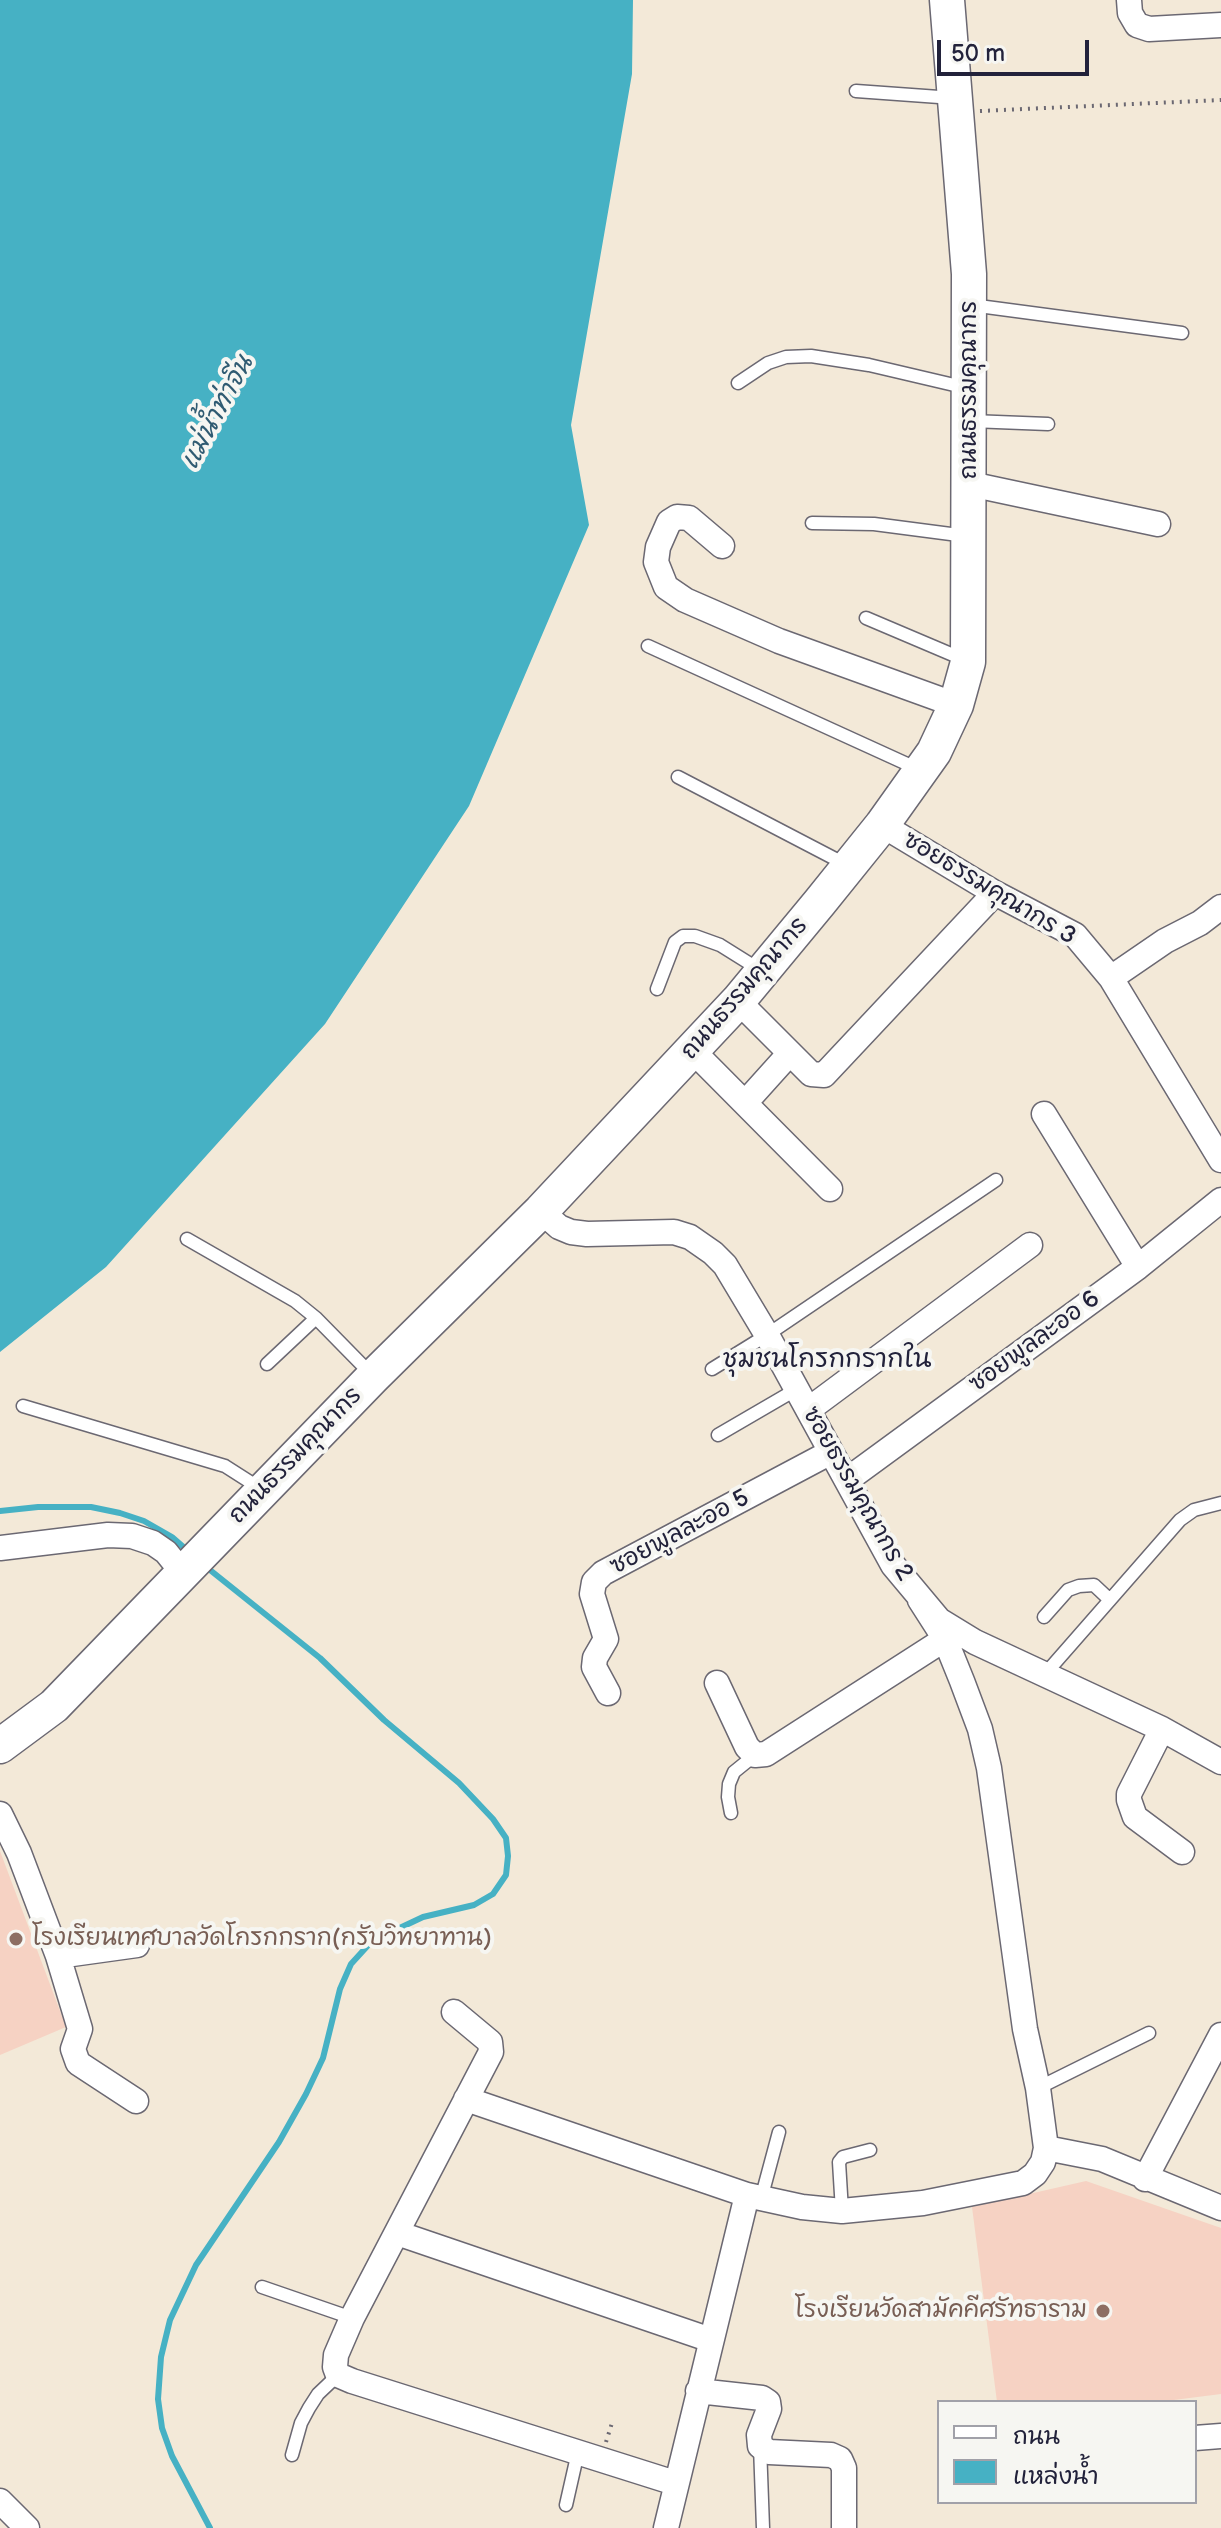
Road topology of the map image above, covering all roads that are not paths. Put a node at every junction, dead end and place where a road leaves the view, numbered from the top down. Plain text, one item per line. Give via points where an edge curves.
1 (947, 0) edge
2 (1129, 0) edge
3 (1221, 25) edge
4 (856, 91) dead end
5 (955, 105) junction
6 (970, 305) junction
7 (1182, 333) dead end
8 (738, 383) dead end
9 (970, 405) junction
10 (1048, 424) dead end
11 (970, 484) junction
12 (812, 523) dead end
13 (1158, 524) dead end
14 (969, 537) junction
15 (722, 546) dead end
16 (866, 618) dead end
17 (648, 646) dead end
18 (968, 662) junction
19 (956, 705) junction
20 (921, 771) junction
21 (678, 777) dead end
22 (882, 825) junction
23 (848, 866) junction
24 (995, 893) junction
25 (1221, 907) edge
26 (763, 971) junction
27 (1111, 978) junction
28 (657, 989) dead end
29 (738, 1001) junction
30 (692, 1050) junction
31 (790, 1053) junction
32 (745, 1103) junction
33 (1044, 1114) dead end
34 (1221, 1160) edge
35 (996, 1180) dead end
36 (830, 1189) dead end
37 (1221, 1200) edge
38 (541, 1211) junction
39 (187, 1239) dead end
40 (1030, 1245) dead end
41 (1138, 1267) junction
42 (316, 1318) junction
43 (767, 1335) junction
44 (267, 1364) dead end
45 (712, 1369) dead end
46 (373, 1377) junction
47 (802, 1400) junction
48 (23, 1406) dead end
49 (718, 1435) dead end
50 (831, 1452) junction
51 (847, 1480) junction
52 (263, 1491) junction
53 (1221, 1503) edge
54 (0, 1548) edge
55 (186, 1570) junction
56 (920, 1600) junction
57 (1110, 1600) junction
58 (1044, 1617) dead end
59 (945, 1639) junction
60 (1046, 1673) junction
61 (717, 1683) dead end
62 (608, 1693) dead end
63 (1162, 1729) junction
64 (0, 1746) edge
65 (755, 1755) junction
66 (1221, 1762) edge
67 (731, 1813) dead end
68 (0, 1814) edge
69 (1182, 1852) dead end
70 (137, 1945) dead end
71 (58, 1956) junction
72 (454, 2012) dead end
73 (1149, 2033) dead end
74 (1221, 2035) edge
75 (1038, 2088) junction
76 (466, 2099) junction
77 (136, 2101) dead end
78 (779, 2132) dead end
79 (1046, 2148) junction
80 (870, 2150) dead end
81 (1145, 2179) junction
82 (754, 2197) junction
83 (1221, 2208) edge
84 (842, 2211) junction
85 (397, 2233) junction
86 (262, 2287) dead end
87 (352, 2318) junction
88 (711, 2340) junction
89 (338, 2375) junction
90 (698, 2391) junction
91 (1221, 2436) edge
92 (1197, 2438) edge
93 (760, 2446) junction
94 (578, 2452) junction
95 (292, 2455) dead end
96 (675, 2483) junction
97 (0, 2501) edge
98 (566, 2505) dead end
99 (27, 2528) edge
100 (666, 2528) edge
101 (763, 2528) edge
102 (844, 2528) edge

1 - 5 street, ถนนธรรมคุณากร
2 - 3 street via 1137,25 1149,29
4 - 5 lane
5 - 6 street, ถนนธรรมคุณากร
6 - 7 lane
6 - 9 street, ถนนธรรมคุณากร
8 - 9 lane via 768,363 811,356 869,365
9 - 10 lane
9 - 11 street, ถนนธรรมคุณากร
11 - 13 street
11 - 14 street, ถนนธรรมคุณากร
12 - 14 lane via 874,524
14 - 18 street, ถนนธรรมคุณากร
15 - 19 street via 689,518 669,522 656,562 666,587 779,641
16 - 18 lane
17 - 20 lane
18 - 19 street, ถนนธรรมคุณากร
19 - 20 street, ถนนธรรมคุณากร
20 - 22 street, ถนนธรรมคุณากร
21 - 23 lane
22 - 23 street, ถนนธรรมคุณากร
22 - 24 street, ซอยธรรมคุณากร 3
23 - 26 street, ถนนธรรมคุณากร
24 - 27 street, ซอยธรรมคุณากร 3 via 1075,935
24 - 31 street via 824,1075 811,1074
25 - 27 street
26 - 28 lane via 720,945 683,936 675,942
26 - 29 street, ถนนธรรมคุณากร
27 - 34 street, ซอยธรรมคุณากร 3
29 - 30 street, ถนนธรรมคุณากร
29 - 31 street
30 - 32 street
30 - 38 street, ถนนธรรมคุณากร
31 - 32 street
32 - 36 street
33 - 41 street
35 - 43 lane
37 - 41 street, ซอยพูลละออ 6
38 - 43 street, ซอยธรรมคุณากร 2 via 559,1227 579,1233 653,1231 690,1237 725,1265
38 - 46 street, ถนนธรรมคุณากร
39 - 42 lane
40 - 47 street
41 - 51 street, ซอยพูลละออ 6
42 - 44 lane
42 - 46 lane
43 - 45 lane
43 - 47 street, ซอยธรรมคุณากร 2
46 - 52 street, ถนนธรรมคุณากร
47 - 49 lane
47 - 50 street, ซอยธรรมคุณากร 2
48 - 52 lane via 225,1466
50 - 51 street, ซอยธรรมคุณากร 2
50 - 62 street, ซอยพูลละออ 5 via 594,1582 592,1594 606,1639 594,1667
51 - 56 street, ซอยธรรมคุณากร 2 via 893,1565
52 - 55 street, ถนนธรรมคุณากร
53 - 57 lane via 1180,1520
54 - 55 street via 132,1536 153,1543
55 - 64 street, ถนนธรรมคุณากร via 54,1706
56 - 59 street
56 - 60 street, ซอยธรรมคุณากร 2 via 956,1631
57 - 58 lane via 1094,1585 1079,1586 1068,1590
57 - 60 lane
59 - 65 street via 796,1737
59 - 75 street via 980,1729 989,1768
60 - 63 street, ซอยธรรมคุณากร 2
61 - 65 street
63 - 66 street, ซอยธรรมคุณากร 2
63 - 69 street via 1129,1800 1135,1817
65 - 67 lane via 734,1772 729,1784
68 - 71 street
70 - 71 street
71 - 77 street via 80,2029 73,2049 78,2063
72 - 76 street via 490,2042 488,2060
73 - 75 lane
74 - 81 street
75 - 79 street
76 - 82 street
76 - 85 street
78 - 82 lane
79 - 81 street via 1102,2159
79 - 84 street via 1043,2162 1023,2183 923,2203
80 - 84 lane via 839,2162
81 - 83 street
82 - 84 street
82 - 88 street
85 - 87 street
85 - 88 street
86 - 87 lane
87 - 89 street via 336,2355
88 - 90 street
89 - 94 street
89 - 95 lane via 309,2408
90 - 93 street via 768,2402
90 - 96 street
91 - 92 street
93 - 101 lane
93 - 102 street via 769,2452 840,2459
94 - 96 street
94 - 98 lane
96 - 100 street
97 - 99 street

